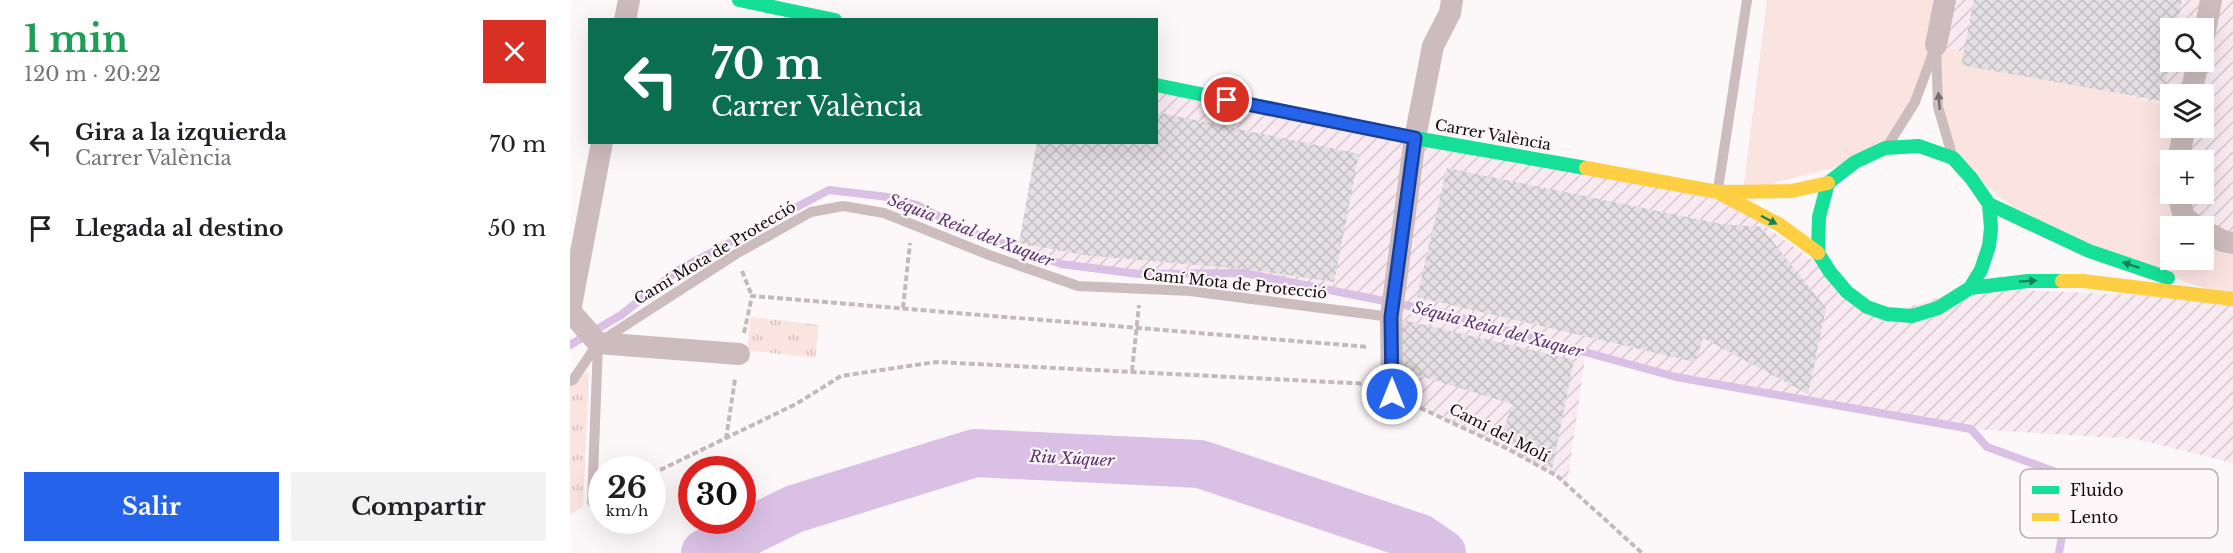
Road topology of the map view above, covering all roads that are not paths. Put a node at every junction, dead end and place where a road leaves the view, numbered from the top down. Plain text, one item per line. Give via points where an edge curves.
1 (629, 0) edge
2 (740, 0) edge
3 (1452, 0) edge
4 (1747, 0) edge
5 (1945, 0) edge
6 (2211, 0) edge
7 (625, 18) edge
8 (826, 18) edge
9 (2208, 18) edge
10 (1936, 45) junction
11 (1158, 85) edge
12 (1415, 138) junction
13 (602, 144) edge
14 (1886, 148) junction
15 (1953, 158) junction
16 (1828, 183) junction
17 (1718, 192) junction
18 (1989, 204) junction
19 (2214, 236) edge
20 (2233, 243) edge
21 (1818, 253) junction
22 (1970, 288) junction
23 (2229, 298) edge
24 (570, 311) edge
25 (1391, 317) junction
26 (598, 343) junction
27 (739, 354) road end
28 (570, 381) edge
29 (1392, 390) road end
30 (594, 456) edge

1 - 7 street
2 - 8 main road
3 - 12 street via 1450,13 1433,45
4 - 17 lane
5 - 10 street
6 - 9 street
10 - 14 lane via 1915,102
15 -> 10 lane via 1938,107
11 - 12 main road, Carrer València
12 - 17 main road, Carrer València
12 - 25 street
13 - 24 street
14 - 15 main road via 1918,146
14 - 16 main road via 1855,162
15 - 18 main road
16 - 17 main road via 1791,191
16 - 21 main road via 1819,217
17 -> 21 main road via 1780,225
18 - 22 main road via 1989,246
23 -> 18 main road via 2089,251
19 - 20 street
21 - 22 main road via 1847,292 1867,307 1887,314 1912,316 1938,308
22 -> 23 main road via 2028,281 2083,281
24 - 26 street
25 - 26 lane, Camí Mota de Protecció via 1190,291 1078,286 884,213 843,206 811,212 736,254
25 - 29 street
26 - 27 street
26 - 28 lane, Camí Mota de Protecció
26 - 30 lane

